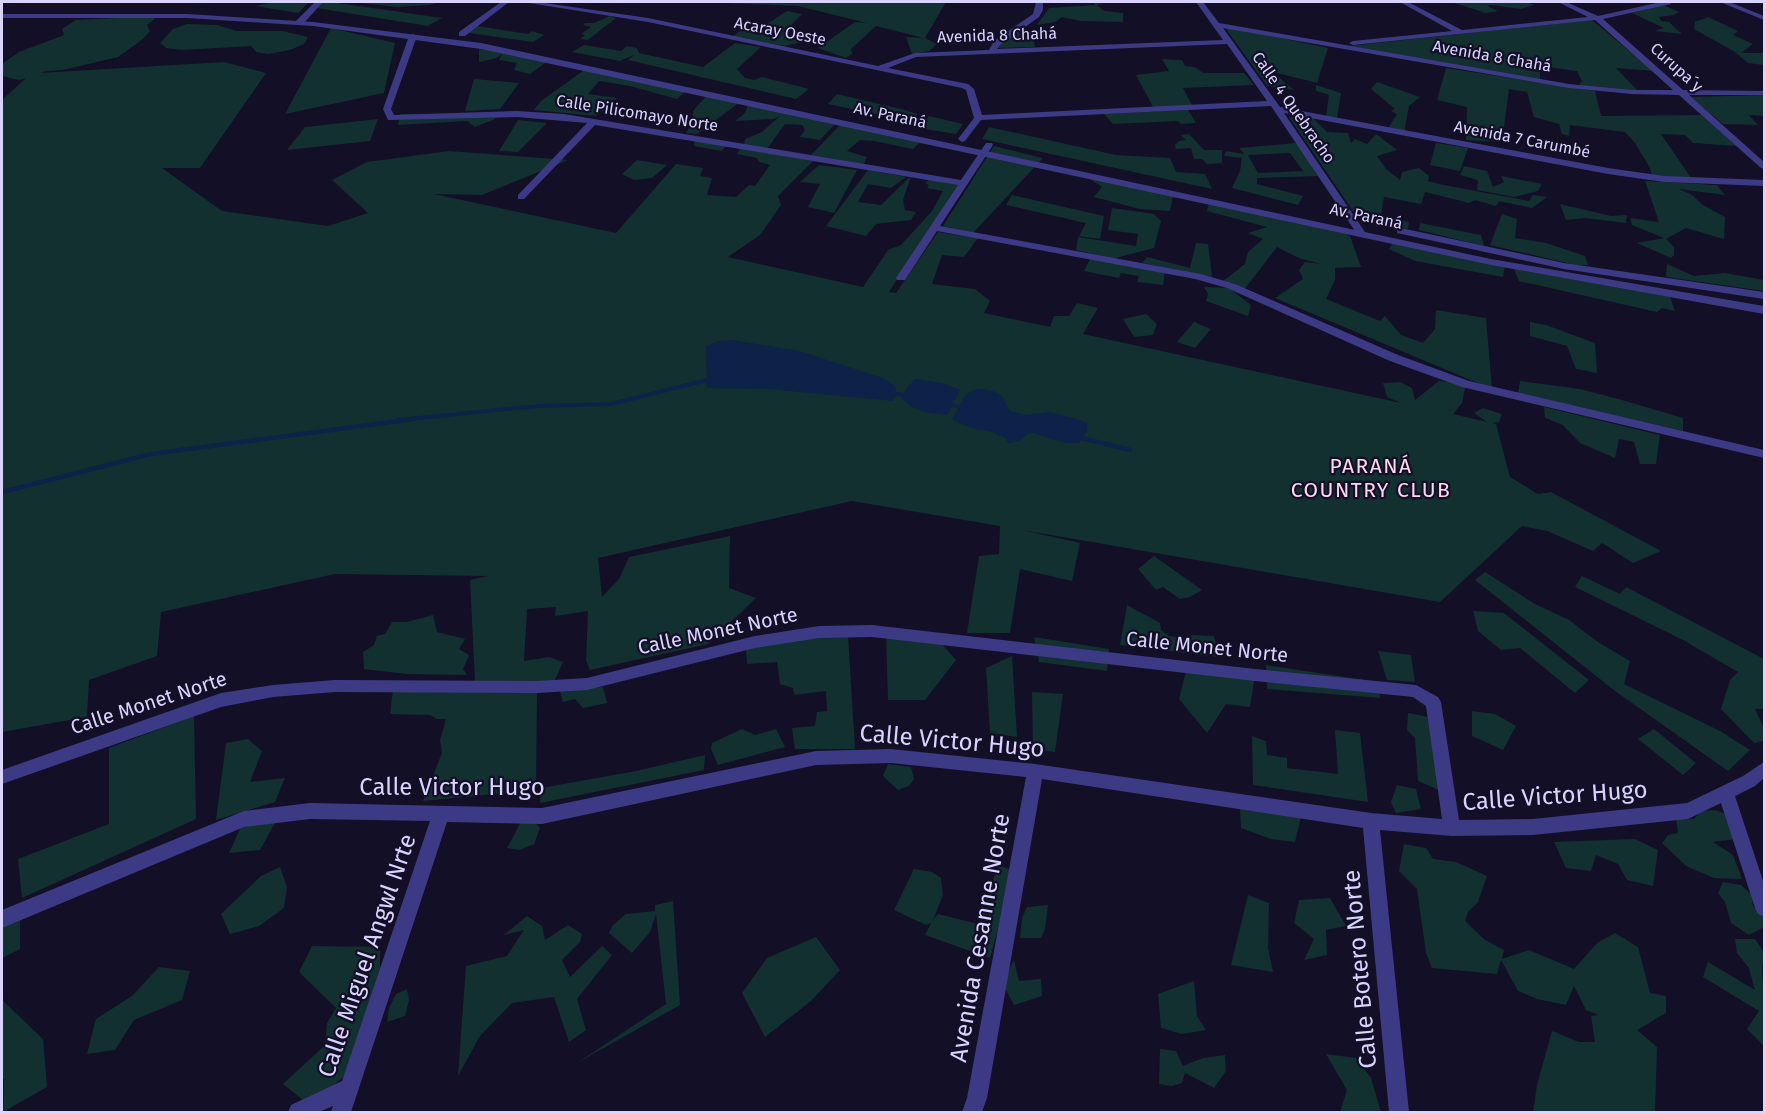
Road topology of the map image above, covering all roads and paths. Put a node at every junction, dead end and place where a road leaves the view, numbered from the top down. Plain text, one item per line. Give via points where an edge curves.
1 (318, 2) edge
2 (505, 2) edge
3 (527, 2) edge
4 (1039, 2) edge
5 (1200, 2) edge
6 (1403, 2) edge
7 (1561, 2) edge
8 (1668, 2) edge
9 (1724, 2) edge
10 (1737, 2) edge
11 (2, 9) edge
12 (1764, 13) edge
13 (2, 16) edge
14 (1597, 18) junction
15 (1764, 18) edge
16 (302, 20) junction
17 (1216, 25) junction
18 (1461, 32) junction
19 (462, 34) junction
20 (413, 36) junction
21 (1227, 42) junction
22 (1336, 45) junction
23 (993, 51) junction
24 (580, 61) junction
25 (879, 68) junction
26 (1764, 93) edge
27 (1681, 94) junction
28 (1275, 106) junction
29 (978, 118) junction
30 (593, 122) junction
31 (962, 139) junction
32 (986, 149) junction
33 (1764, 166) edge
34 (962, 183) junction
35 (1764, 183) edge
36 (521, 197) dead end
37 (1259, 201) dead end
38 (1347, 220) junction
39 (935, 228) junction
40 (1360, 232) junction
41 (901, 278) dead end
42 (1764, 296) edge
43 (1764, 310) edge
44 (1764, 454) edge
45 (1764, 769) edge
46 (1035, 771) junction
47 (2, 777) edge
48 (1726, 792) junction
49 (441, 814) junction
50 (1371, 821) junction
51 (1452, 828) junction
52 (1764, 908) edge
53 (2, 919) edge
54 (349, 1088) junction
55 (298, 1113) edge
56 (341, 1113) edge
57 (972, 1113) edge
58 (1399, 1113) edge

1 - 16 street
2 - 19 street
3 - 25 street, Acaray Oeste via 648,20
4 - 23 street via 1036,15 993,46
5 - 17 street, Calle 4 Quebracho
6 - 18 street
7 - 14 street, Curupa´y
8 - 14 street
9 - 15 street
10 - 12 street
11 - 16 street, Av. Paraná via 180,9
13 - 16 street, Av. Paraná via 172,15
14 - 18 street
14 - 27 street, Curupa´y
16 - 19 street, Av. Paraná
16 - 20 street, Av. Paraná
17 - 21 street, Calle 4 Quebracho
17 - 22 street, Avenida 8 Chahá
18 - 22 street
19 - 24 street, Av. Paraná
20 - 24 street, Av. Paraná
20 - 30 street, Calle Pilicomayo Norte via 387,109 389,117 517,114
21 - 23 street, Avenida 8 Chahá
21 - 28 street, Calle 4 Quebracho
22 - 27 street, Avenida 8 Chahá via 1569,86
23 - 25 street, Avenida 8 Chahá via 911,55
24 - 31 street, Av. Paraná
24 - 32 street, Av. Paraná
25 - 29 street, Acaray Oeste via 968,87
26 - 27 street, Avenida 8 Chahá
27 - 33 street, Curupa´y
28 - 29 street, Avenida 7 Carumbé
28 - 35 street, Avenida 7 Carumbé via 1608,171
28 - 38 street, Calle 4 Quebracho
29 - 31 street
30 - 34 street, Calle Pilicomayo Norte
30 - 36 street
31 - 32 street, Av. Paraná
32 - 34 street
32 - 37 street, Av. Paraná
32 - 40 street, Av. Paraná
34 - 39 street
38 - 40 street, Calle 4 Quebracho
38 - 42 street, Av. Paraná via 1564,266
39 - 41 street
39 - 44 street via 1197,276 1231,286 1394,358 1466,384
40 - 43 street, Av. Paraná via 1527,269
45 - 48 street, Calle Victor Hugo
46 - 49 street, Calle Victor Hugo via 891,756 816,758 542,816
46 - 50 street, Calle Victor Hugo
46 - 57 street, Avenida Cesanne Norte
47 - 51 street, Calle Monet Norte via 221,700 273,691 335,686 587,684 755,642 819,632 872,630 1416,691 1433,702
48 - 51 street, Calle Victor Hugo via 1688,811 1533,827
48 - 52 street
49 - 53 street, Calle Victor Hugo via 310,811 244,819
49 - 54 street, Calle Miguel Angwl Nrte
50 - 51 street, Calle Victor Hugo
50 - 58 street, Calle Botero Norte
54 - 55 street
54 - 56 street, Calle Miguel Angwl Nrte

